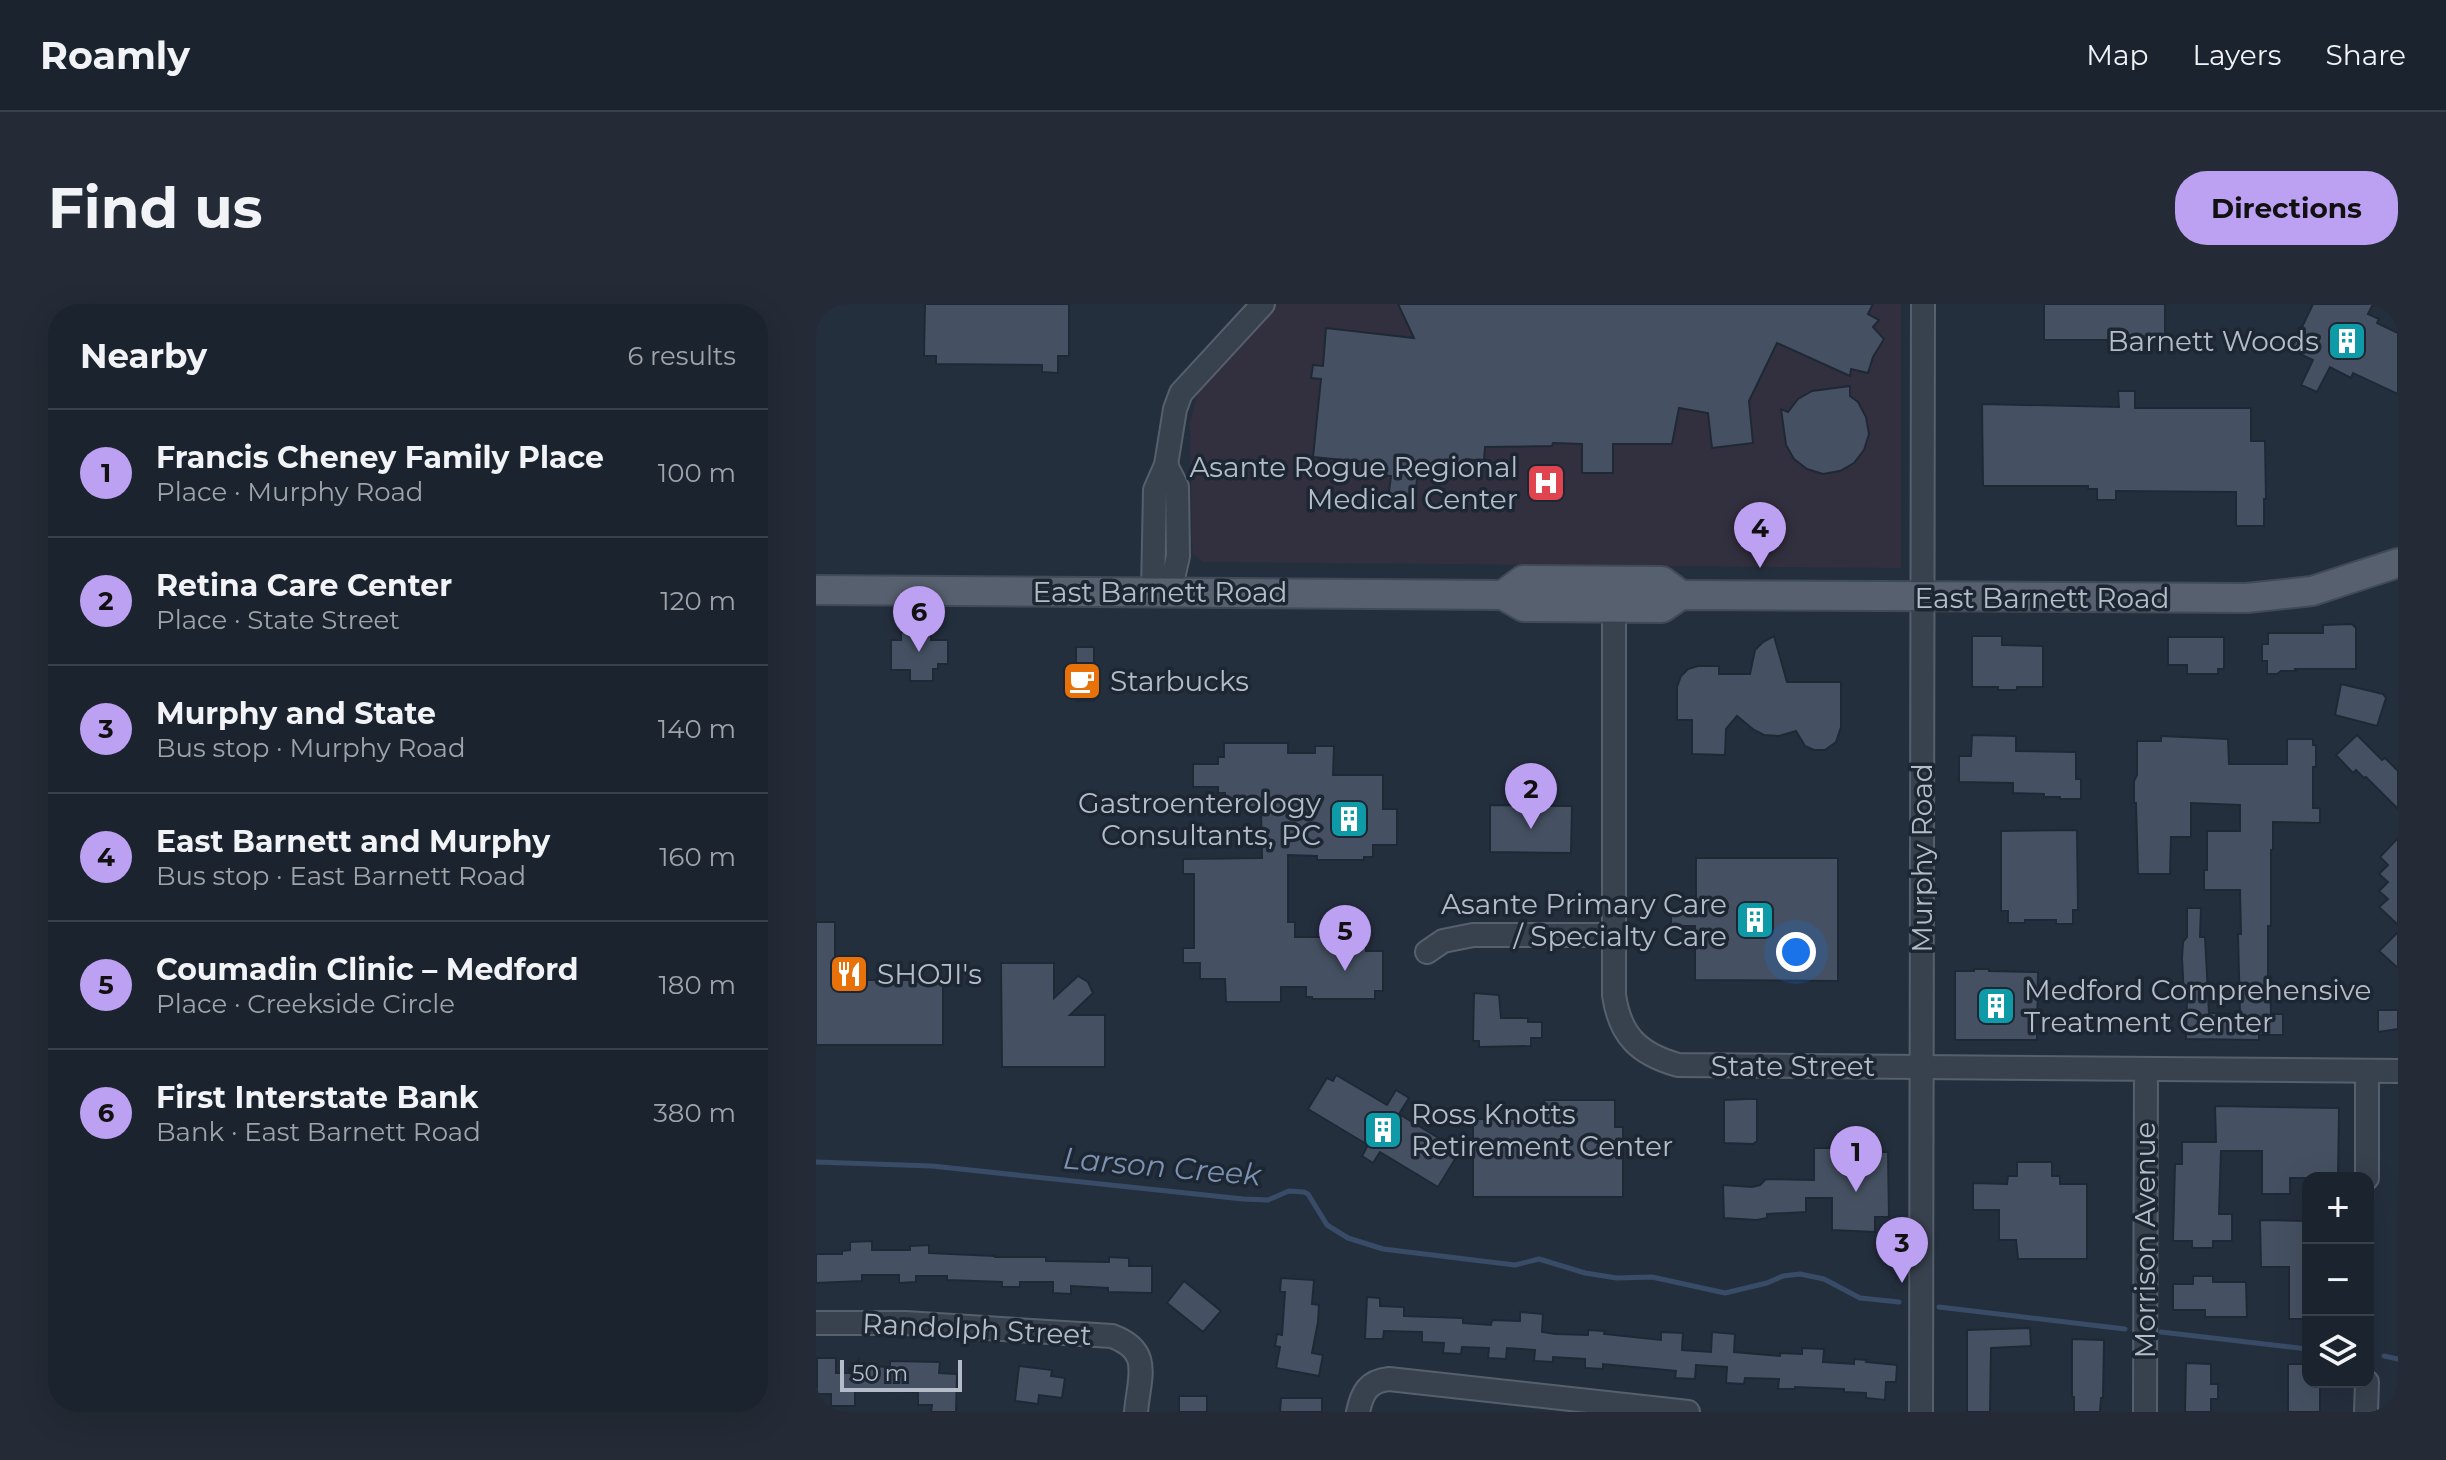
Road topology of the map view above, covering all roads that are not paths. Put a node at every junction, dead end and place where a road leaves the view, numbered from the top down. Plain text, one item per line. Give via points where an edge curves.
1 (1263, 304) edge
2 (1923, 304) edge
3 (2398, 563) edge
4 (816, 590) edge
5 (1162, 592) junction
6 (1503, 595) junction
7 (1681, 595) junction
8 (1922, 597) junction
9 (1614, 608) junction
10 (1614, 935) junction
11 (1427, 952) dead end
12 (1921, 1067) junction
13 (2146, 1069) junction
14 (2367, 1071) junction
15 (2398, 1071) edge
16 (2367, 1172) edge
17 (816, 1323) edge
18 (2367, 1388) edge
19 (1136, 1412) edge
20 (1358, 1412) edge
21 (1688, 1412) edge
22 (1921, 1412) edge
23 (2145, 1412) edge
24 (2366, 1412) edge

1 - 5 street via 1181,393 1175,409 1166,465 1155,490
2 - 8 street, Murphy Road
3 - 8 main road, East Barnett Road via 2312,591 2247,598
4 - 5 main road, East Barnett Road
5 - 6 main road, East Barnett Road
6 - 7 main road, East Barnett Road via 1523,580 1662,581
6 - 9 main road, East Barnett Road via 1524,607
7 - 8 main road, East Barnett Road
7 - 9 main road, East Barnett Road via 1662,608
8 - 12 street, Murphy Road
9 - 10 street, State Street
10 - 11 street via 1473,935 1443,941
10 - 12 street, State Street via 1617,1015 1627,1035 1656,1059 1678,1065
12 - 13 street, State Street
12 - 22 street, Murphy Road
13 - 14 street, State Street
13 - 23 street, Morrison Avenue
14 - 15 street, State Street
14 - 16 street
17 - 19 street, Randolph Street via 1112,1336 1135,1349 1140,1363
18 - 24 street
20 - 21 street via 1372,1382 1397,1379

